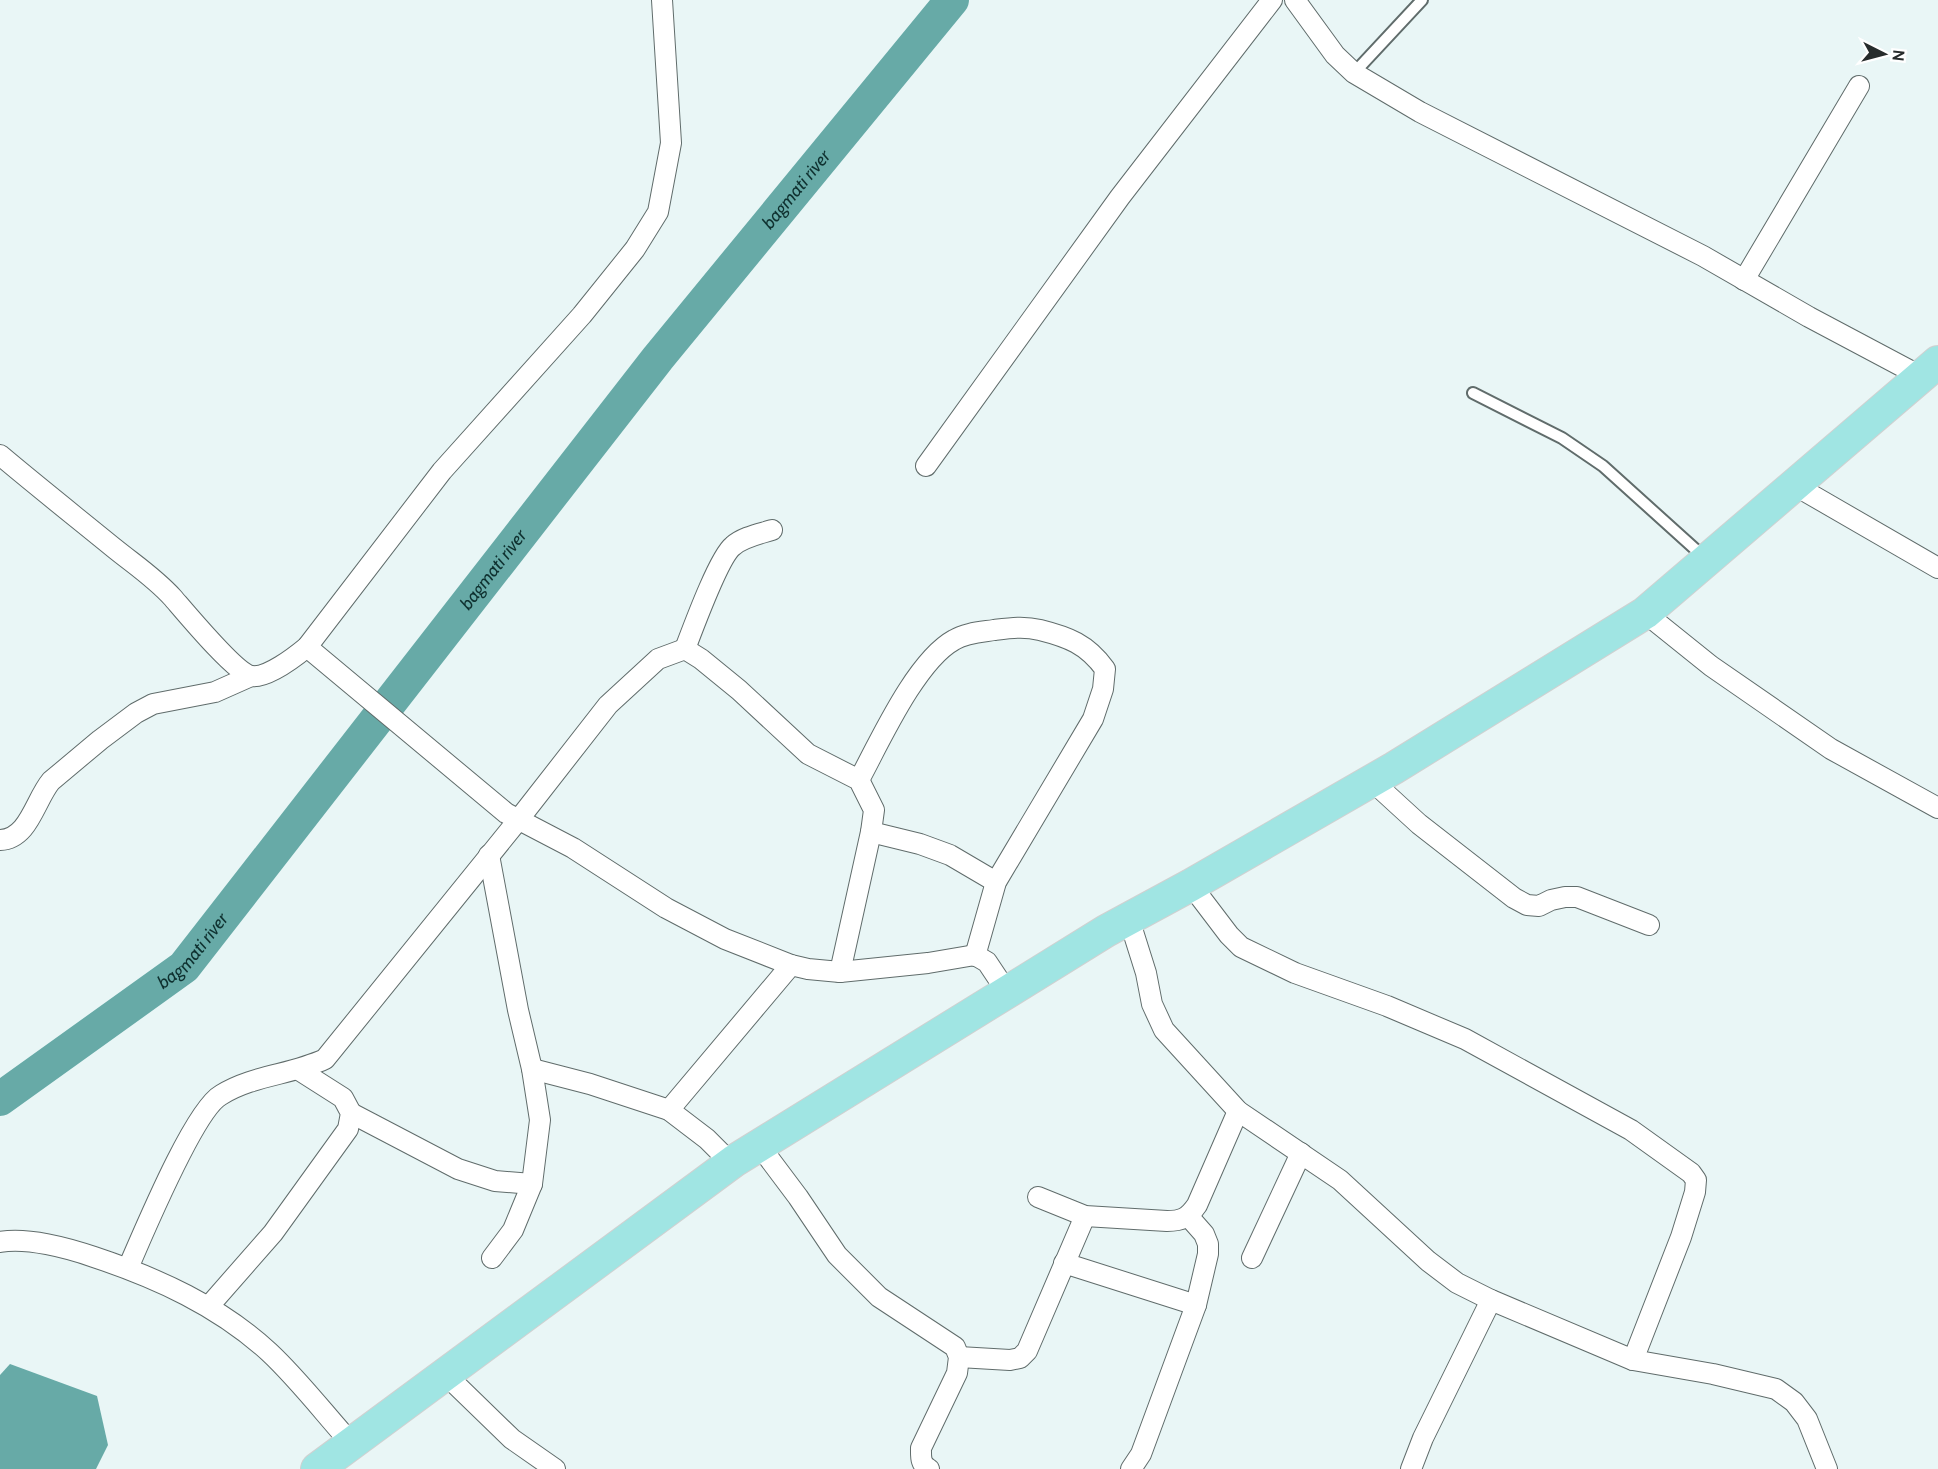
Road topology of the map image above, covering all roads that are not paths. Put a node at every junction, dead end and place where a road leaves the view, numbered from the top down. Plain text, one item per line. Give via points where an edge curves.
1 (662, 0) edge
2 (1272, 0) edge
3 (1295, 0) edge
4 (1422, 0) edge
5 (1354, 73) junction
6 (1859, 86) dead end
7 (1744, 280) junction
8 (1930, 369) edge
9 (1473, 393) dead end
10 (0, 455) edge
11 (926, 466) dead end
12 (1796, 486) junction
13 (772, 530) dead end
14 (1708, 560) junction
15 (1938, 568) edge
16 (1645, 613) junction
17 (307, 647) junction
18 (685, 649) junction
19 (251, 676) junction
20 (859, 780) junction
21 (1372, 781) junction
22 (1938, 808) edge
23 (512, 816) junction
24 (871, 832) junction
25 (0, 840) edge
26 (489, 855) junction
27 (996, 882) junction
28 (1191, 885) junction
29 (1129, 919) junction
30 (1649, 926) dead end
31 (975, 956) junction
32 (791, 965) junction
33 (840, 972) junction
34 (1007, 992) junction
35 (531, 1069) junction
36 (299, 1070) junction
37 (669, 1110) junction
38 (1238, 1111) junction
39 (351, 1113) junction
40 (759, 1145) junction
41 (1301, 1153) junction
42 (730, 1163) junction
43 (532, 1184) junction
44 (1038, 1197) dead end
45 (1085, 1216) junction
46 (1189, 1217) junction
47 (0, 1242) edge
48 (492, 1258) dead end
49 (1252, 1258) dead end
50 (1064, 1263) junction
51 (128, 1268) junction
52 (1491, 1300) junction
53 (1196, 1305) junction
54 (209, 1306) junction
55 (959, 1358) junction
56 (1633, 1360) junction
57 (445, 1374) junction
58 (351, 1443) junction
59 (317, 1469) edge
60 (555, 1469) edge
61 (928, 1469) edge
62 (1131, 1469) edge
63 (1411, 1469) edge
64 (1827, 1469) edge

1 - 17 street via 672,143 658,212 635,249 582,315 442,471
2 - 11 street via 1120,197
3 - 5 street via 1335,55
4 - 5 lane
5 - 7 street via 1420,112
6 - 7 street
7 - 8 street
8 - 12 main road
9 - 14 lane via 1562,438 1603,466
10 - 19 street via 157,580 207,637
12 - 14 main road
12 - 15 street
13 - 18 street via 731,547
14 - 16 main road
16 - 21 main road
16 - 22 street via 1711,666 1831,749
17 - 19 street via 289,662
17 - 23 street
18 - 20 street via 739,690 808,753
18 - 23 street via 658,659 608,705
19 - 25 street via 215,692 153,704 136,713 51,781 19,834
20 - 24 street via 874,810
20 - 27 street via 899,706 932,657 954,639 976,632 1028,627 1075,641 1094,655 1105,669 1093,719
21 - 28 main road
21 - 30 street via 1419,824 1527,905 1577,897
23 - 26 street
23 - 32 street via 573,848 666,908 725,939
24 - 27 street via 950,855
24 - 33 street
26 - 35 street
26 - 36 street via 325,1059
27 - 31 street
28 - 29 main road
28 - 56 street via 1241,947 1295,973 1465,1039 1632,1130 1691,1173 1696,1180 1692,1203
29 - 34 main road
29 - 38 street via 1152,1004 1164,1030
31 - 33 street
31 - 34 street via 987,962
32 - 33 street
32 - 37 street
34 - 40 main road
35 - 37 street
35 - 43 street via 540,1120
36 - 39 street via 343,1098
36 - 51 street via 251,1080 219,1095 203,1111
37 - 42 street
38 - 41 street
38 - 46 street
39 - 43 street via 458,1169 495,1181
39 - 54 street via 348,1129 273,1233
40 - 42 main road
40 - 55 street via 837,1255 879,1297 955,1347
41 - 49 street
41 - 52 street via 1340,1180 1428,1261 1457,1283
42 - 57 main road
43 - 48 street via 513,1230
44 - 45 street
45 - 46 street via 1167,1221
45 - 50 street
46 - 53 street via 1208,1244
47 - 51 street via 36,1243
50 - 53 street
50 - 55 street via 1027,1352 1010,1360
51 - 54 street
52 - 56 street
52 - 63 street
53 - 62 street via 1141,1454
54 - 58 street via 270,1353
55 - 61 street via 957,1373 921,1448 920,1458
56 - 64 street via 1776,1389 1794,1402 1807,1419
57 - 58 main road
57 - 60 street via 512,1440
58 - 59 main road

